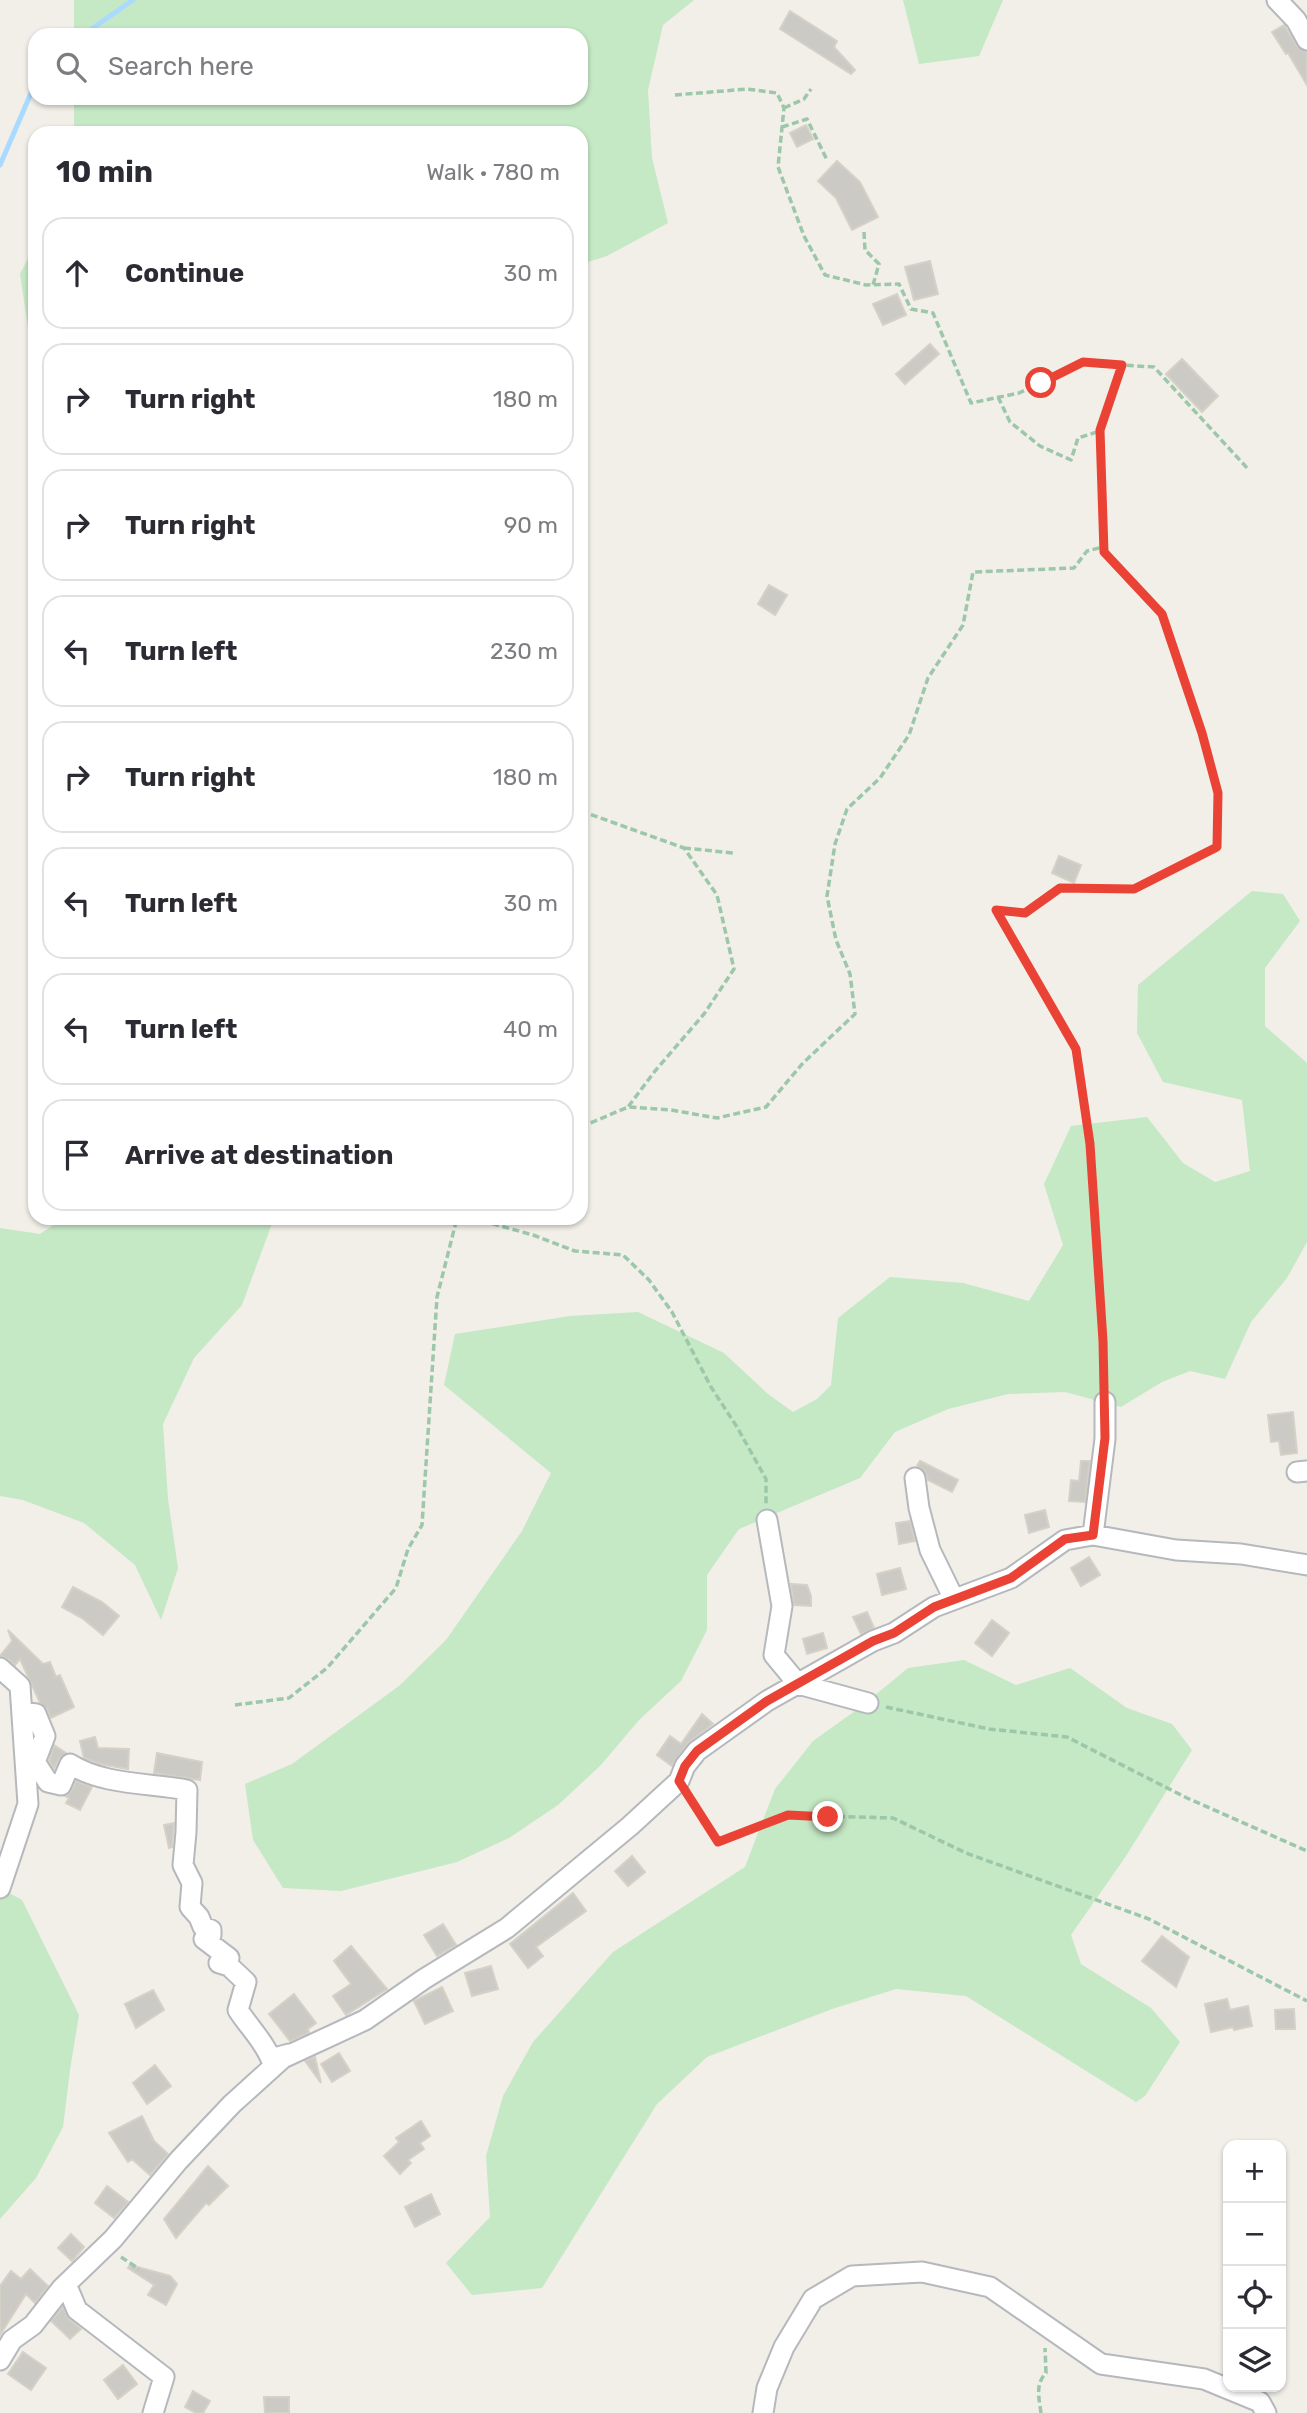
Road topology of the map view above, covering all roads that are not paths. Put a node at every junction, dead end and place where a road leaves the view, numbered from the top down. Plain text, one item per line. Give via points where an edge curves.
1 (1277, 0) edge
2 (1307, 40) edge
3 (1105, 1402) road end
4 (915, 1478) dead end
5 (767, 1520) road end
6 (1093, 1535) junction
7 (1307, 1565) edge
8 (954, 1599) junction
9 (0, 1668) edge
10 (798, 1684) junction
11 (868, 1703) road end
12 (22, 1713) junction
13 (0, 1888) edge
14 (293, 2052) junction
15 (66, 2284) junction
16 (0, 2360) edge
17 (153, 2413) edge
18 (763, 2413) edge
19 (1266, 2413) edge

1 - 2 street
3 - 6 street
4 - 8 street via 930,1550
5 - 10 street via 782,1606 774,1655
6 - 7 street
6 - 8 street via 1065,1539 1011,1578
8 - 10 street
9 - 12 street via 20,1686
10 - 11 street
10 - 14 street via 697,1751 679,1781 507,1928 365,2020
12 - 13 street via 29,1804
12 - 14 street via 36,1713 45,1736 35,1762 48,1782 61,1785 70,1764 82,1772 118,1780 187,1790 183,1865 191,1884 191,1908 203,1927 211,1930 204,1938 229,1958 219,1963 246,1982 238,2010 262,2039 271,2059
14 - 15 street via 232,2104 113,2239
15 - 16 street via 33,2325 12,2340
15 - 17 street via 78,2310 164,2377
18 - 19 street via 767,2388 784,2347 813,2299 852,2276 922,2272 990,2287 1101,2364 1203,2379 1260,2402

